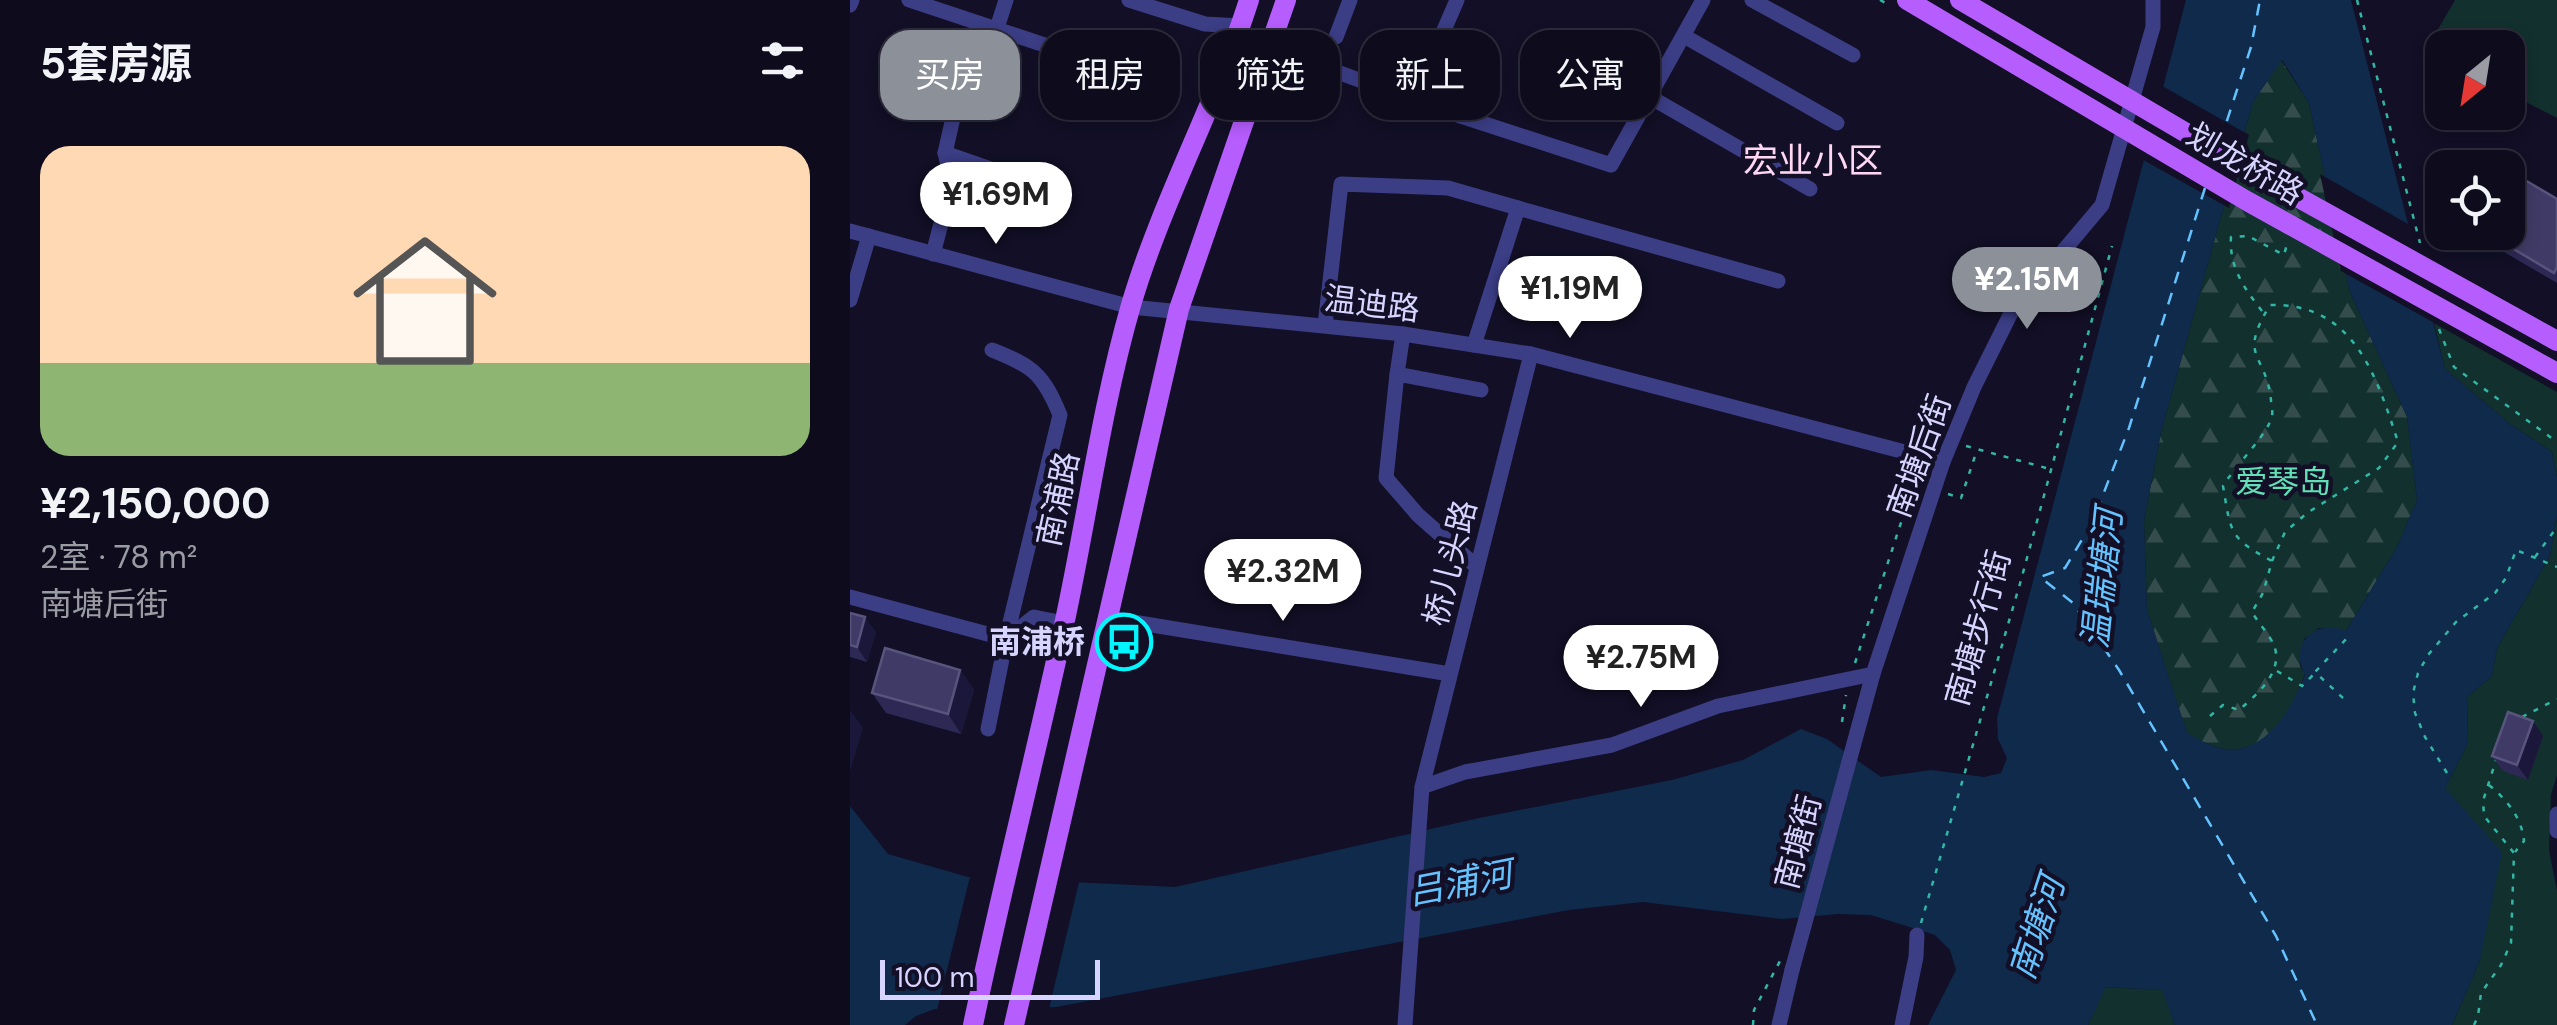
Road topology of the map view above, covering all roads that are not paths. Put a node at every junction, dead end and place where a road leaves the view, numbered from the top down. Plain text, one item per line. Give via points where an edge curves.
1 (909, 0) edge
2 (1006, 0) edge
3 (1129, 0) edge
4 (1249, 0) edge
5 (1286, 0) edge
6 (1350, 0) edge
7 (1457, 0) edge
8 (1704, 0) edge
9 (1752, 0) edge
10 (1907, 0) edge
11 (1960, 0) edge
12 (2153, 0) edge
13 (1240, 26) junction
14 (997, 28) junction
15 (1275, 30) edge
16 (1338, 30) edge
17 (1444, 30) edge
18 (1684, 36) junction
19 (1040, 43) edge
20 (1853, 55) dead end
21 (1660, 79) edge
22 (1660, 103) edge
23 (1244, 120) edge
24 (1473, 120) edge
25 (1637, 120) edge
26 (1837, 123) dead end
27 (945, 153) junction
28 (1048, 189) dead end
29 (1810, 189) dead end
30 (1518, 208) junction
31 (850, 232) edge
32 (868, 236) junction
33 (934, 254) junction
34 (1778, 282) dead end
35 (850, 300) edge
36 (1131, 307) junction
37 (1179, 309) junction
38 (1325, 326) junction
39 (1403, 334) junction
40 (2557, 340) edge
41 (1474, 345) junction
42 (992, 350) dead end
43 (1531, 354) junction
44 (2557, 372) edge
45 (1396, 374) junction
46 (1482, 390) dead end
47 (1943, 462) junction
48 (1477, 567) junction
49 (850, 596) edge
50 (1109, 618) junction
51 (1064, 624) junction
52 (1006, 639) junction
53 (1450, 674) junction
54 (1873, 674) junction
55 (988, 728) dead end
56 (1422, 787) junction
57 (2557, 814) edge
58 (2557, 831) edge
59 (1917, 935) road end
60 (972, 1025) edge
61 (1014, 1025) edge
62 (1405, 1025) edge
63 (1779, 1025) edge
64 (1902, 1025) edge

1 - 14 street
2 - 14 street
3 - 13 street via 1205,24
4 - 13 main road, 南浦路
5 - 15 main road
6 - 16 street
7 - 17 street
8 - 18 street
9 - 20 street
10 - 44 main road, 划龙桥路, bridge via 2248,202
11 - 40 main road, 划龙桥路, bridge
12 - 47 street, 南塘后街 via 2153,28 2102,205 2011,313
13 - 36 main road, 南浦路
14 - 19 street
14 - 27 street via 968,52
18 - 21 street
18 - 26 street
22 - 29 street
23 - 37 main road
24 - 25 street via 1611,165
27 - 28 street
27 - 33 street via 952,182
30 - 34 street
30 - 38 street via 1448,188 1341,184
30 - 41 street
31 - 32 street, 温迪路
32 - 33 street, 温迪路
32 - 35 street
33 - 36 street, 温迪路
36 - 37 street, 温迪路
36 - 51 main road, 南浦路
37 - 38 street, 温迪路
37 - 50 main road
38 - 39 street, 温迪路
39 - 41 street, 温迪路
39 - 45 street
41 - 43 street, 温迪路
42 - 52 street via 1021,362 1047,384 1060,415
43 - 47 street, 温迪路
43 - 48 street, 桥儿头路
45 - 46 street
45 - 48 street via 1386,478
47 - 54 street, 南塘后街
48 - 53 street, 桥儿头路
49 - 52 street
50 - 53 street
50 - 61 main road
51 - 52 street via 1034,617
51 - 60 main road, 南浦路
52 - 55 street
53 - 56 street, 桥儿头路
54 - 56 street via 1718,706 1612,745 1464,772
54 - 63 street, 南塘街, bridge
56 - 62 street, 桥儿头路
57 - 58 street
59 - 64 street

